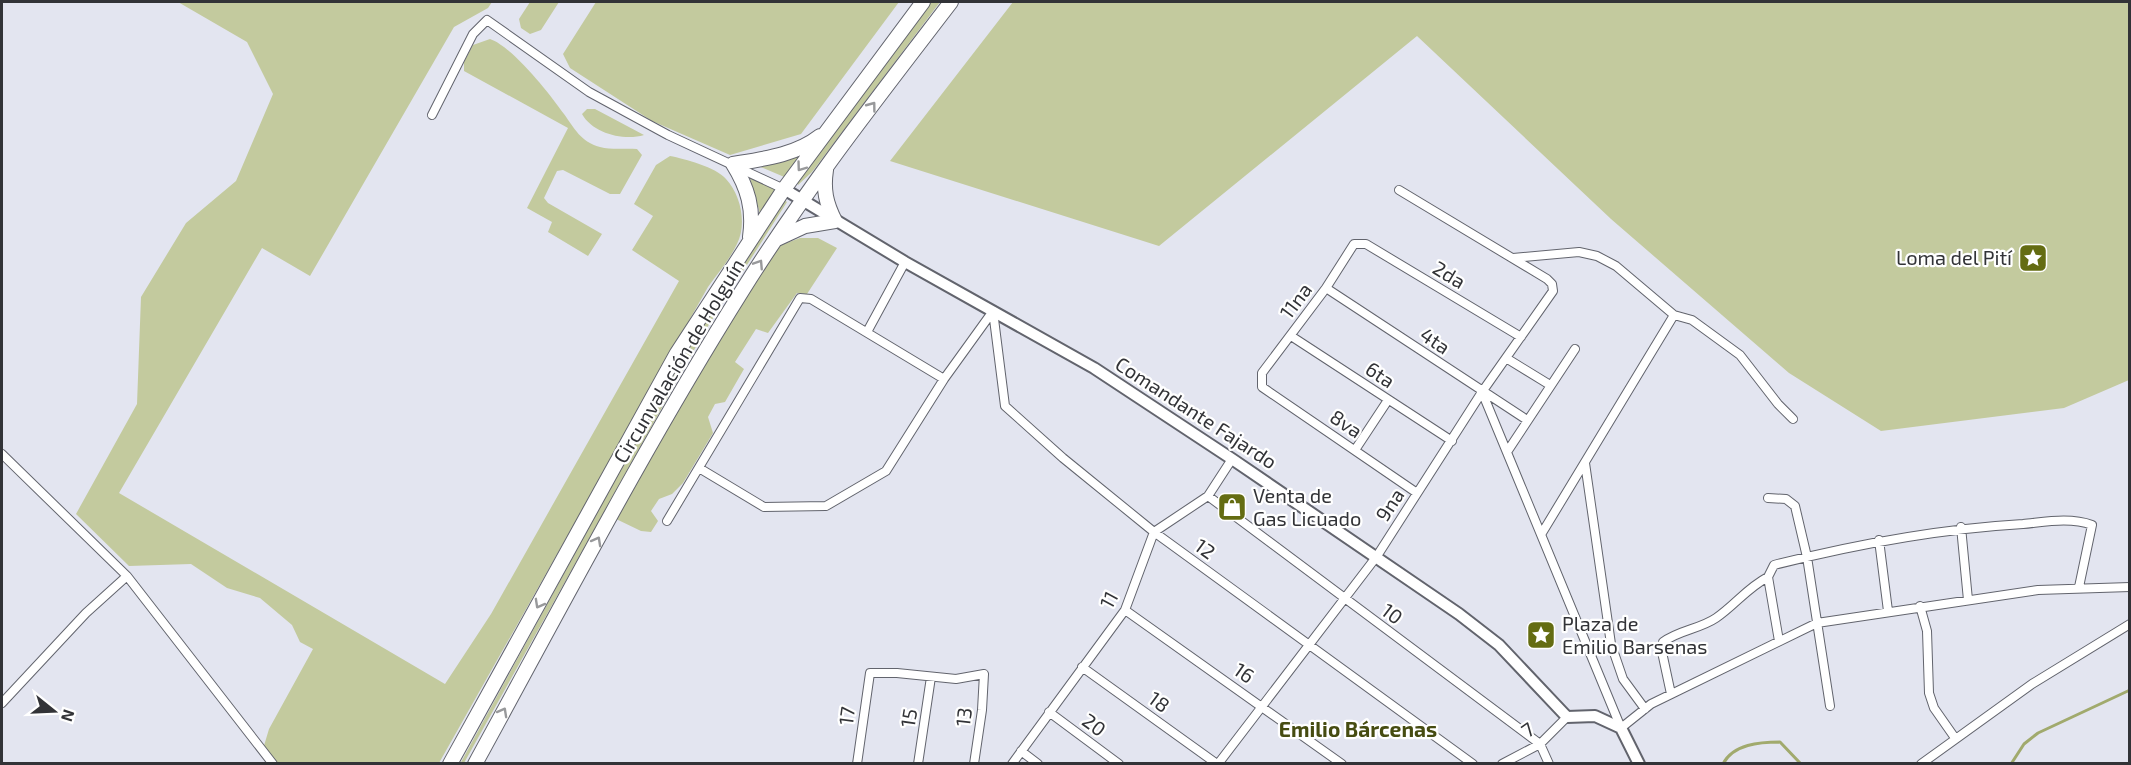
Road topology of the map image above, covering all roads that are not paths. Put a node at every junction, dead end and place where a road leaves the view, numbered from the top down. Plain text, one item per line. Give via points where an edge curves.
1 (923, 2) edge
2 (951, 2) edge
3 (432, 115) dead end
4 (828, 129) junction
5 (733, 164) junction
6 (826, 166) junction
7 (784, 189) junction
8 (1399, 190) dead end
9 (804, 199) junction
10 (835, 221) junction
11 (775, 240) junction
12 (750, 242) junction
13 (1360, 243) joint
14 (1513, 258) junction
15 (905, 262) junction
16 (1326, 288) junction
17 (993, 311) junction
18 (1674, 315) junction
19 (867, 332) junction
20 (1291, 336) junction
21 (1521, 337) junction
22 (1575, 348) dead end
23 (1506, 358) junction
24 (944, 379) junction
25 (1260, 381) joint
26 (1550, 385) junction
27 (1482, 392) junction
28 (1388, 400) junction
29 (1793, 419) dead end
30 (1527, 420) junction
31 (1452, 441) junction
32 (1355, 450) junction
33 (1507, 452) junction
34 (2, 454) edge
35 (1232, 459) junction
36 (1586, 462) junction
37 (699, 468) junction
38 (1417, 494) junction
39 (1208, 496) junction
40 (1768, 498) dead end
41 (667, 520) dead end
42 (1961, 527) junction
43 (1154, 532) junction
44 (1542, 533) junction
45 (1879, 540) junction
46 (1377, 556) junction
47 (1807, 556) junction
48 (127, 576) junction
49 (1768, 577) junction
50 (2079, 587) junction
51 (2130, 587) edge
52 (1344, 598) junction
53 (1968, 600) junction
54 (1920, 606) junction
55 (1125, 610) junction
56 (1888, 611) junction
57 (1817, 623) junction
58 (2130, 624) edge
59 (1779, 641) junction
60 (1308, 644) junction
61 (1082, 667) junction
62 (932, 677) junction
63 (1671, 694) junction
64 (2, 703) edge
65 (1262, 706) junction
66 (1830, 706) dead end
67 (1645, 709) junction
68 (1050, 712) junction
69 (1567, 717) junction
70 (1621, 728) junction
71 (1955, 738) junction
72 (1540, 744) junction
73 (1021, 751) junction
74 (273, 764) edge
75 (450, 764) edge
76 (475, 764) edge
77 (857, 764) edge
78 (918, 764) edge
79 (974, 764) edge
80 (1012, 764) edge
81 (1038, 764) edge
82 (1119, 764) edge
83 (1217, 764) edge
84 (1342, 764) edge
85 (1473, 764) edge
86 (1502, 764) edge
87 (1549, 764) edge
88 (1639, 764) edge
89 (1921, 764) edge

1 - 4 highway, Circunvalación de Holguín
6 -> 2 highway, Circunvalación de Holguín
3 - 5 street via 473,34 487,20 589,93
4 - 5 highway via 810,144 783,154
4 -> 7 highway, Circunvalación de Holguín
5 - 7 street
5 - 12 highway via 746,185 750,202
6 - 9 highway, Circunvalación de Holguín
6 - 10 highway via 823,188
7 - 9 street, Comandante Fajardo
7 - 12 highway, Circunvalación de Holguín
8 - 14 street
9 - 10 street, Comandante Fajardo
9 - 11 highway, Circunvalación de Holguín
10 - 11 highway via 805,226
10 - 15 street, Comandante Fajardo
76 -> 11 highway, Circunvalación de Holguín via 668,412
12 -> 75 highway, Circunvalación de Holguín via 677,353
13 - 16 street, 11na via 1354,243
13 - 21 street, 2da
14 - 18 street via 1559,252 1597,256 1637,281
14 - 21 street, 9na via 1552,284 1553,291
15 - 17 street, Comandante Fajardo
15 - 19 street
16 - 20 street, 11na
16 - 27 street, 4ta
17 - 24 street
17 - 35 street, Comandante Fajardo via 1094,368
17 - 43 street, 12 via 1005,406
18 - 29 street via 1692,320 1740,355
18 - 36 street
19 - 24 street
19 - 37 street via 811,299 800,298
20 - 25 street, 11na
20 - 28 street, 6ta
21 - 23 street, 9na
22 - 26 street
23 - 26 street
23 - 27 street, 9na
24 - 37 street via 886,471 825,506 764,507
25 - 32 street, 8va via 1262,387
26 - 30 street
27 - 30 street, 4ta
27 - 31 street, 9na
27 - 33 street
28 - 31 street, 6ta
28 - 32 street
30 - 33 street
31 - 38 street, 9na
32 - 38 street, 8va
33 - 44 street
34 - 48 street
35 - 39 street
35 - 46 street, Comandante Fajardo
36 - 44 street
36 - 67 street via 1611,644 1623,680
37 - 41 street
38 - 46 street, 9na
39 - 43 street
39 - 52 street, 10
40 - 47 street via 1786,499 1795,506
42 - 45 street
42 - 50 street via 2064,521 2092,525
42 - 53 street
43 - 55 street, 11
43 - 60 street, 12
44 - 70 street
45 - 47 street
45 - 56 street
46 - 52 street, 9na
46 - 69 street, Comandante Fajardo via 1499,645
47 - 49 street via 1774,565
47 - 57 street
48 - 64 street via 86,613
48 - 74 street
49 - 59 street
49 - 63 street via 1745,591 1714,619 1664,642 1662,652
50 - 51 street
50 - 53 street
52 - 60 street, 9na
52 - 72 street, 10
53 - 54 street
54 - 56 street
54 - 71 street via 1927,632 1929,693 1934,708
55 - 61 street, 11
55 - 65 street, 16
56 - 57 street
57 - 59 street
57 - 66 street
58 - 71 street via 2032,684
59 - 63 street
60 - 65 street, 9na
60 - 85 street, 12
61 - 68 street, 11
61 - 83 street, 18
62 - 77 street, 17 via 870,673
62 - 78 street, 15
62 - 79 street, 13 via 956,680 984,674
63 - 67 street
65 - 83 street, 9na
65 - 84 street, 16
67 - 70 street
68 - 73 street, 11
68 - 82 street, 20
69 - 70 street via 1595,716
69 - 72 street, 7
70 - 88 street
71 - 89 street
72 - 86 street, 7
72 - 87 street, 10
73 - 80 street, 11
73 - 81 street

